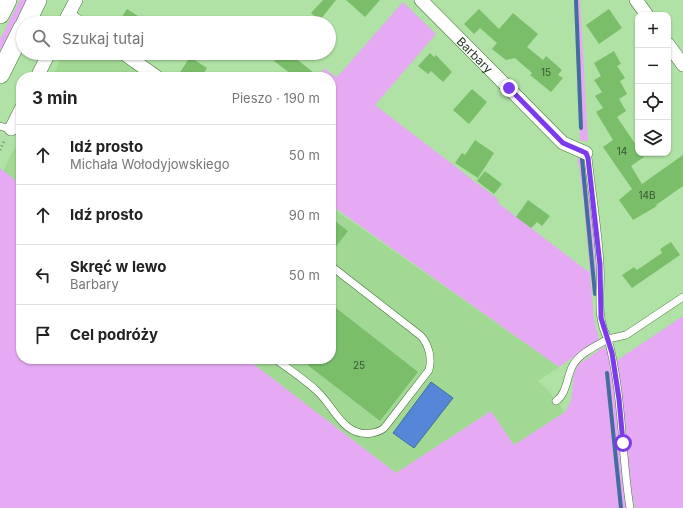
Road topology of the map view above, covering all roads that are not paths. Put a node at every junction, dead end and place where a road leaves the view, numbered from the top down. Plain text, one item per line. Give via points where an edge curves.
1 (7, 0) edge
2 (37, 0) edge
3 (76, 0) edge
4 (421, 0) edge
5 (636, 0) edge
6 (645, 12) edge
7 (0, 14) edge
8 (29, 16) edge
9 (68, 16) edge
10 (16, 42) edge
11 (671, 48) edge
12 (46, 60) edge
13 (133, 60) edge
14 (683, 65) edge
15 (40, 72) edge
16 (150, 72) edge
17 (0, 74) edge
18 (16, 119) edge
19 (11, 129) edge
20 (586, 153) joint
21 (336, 270) edge
22 (683, 297) edge
23 (608, 339) junction
24 (282, 364) edge
25 (556, 401) dead end
26 (630, 508) edge

1 - 7 main road
2 - 8 main road
3 - 9 street
4 - 20 street, Barbary via 563,143
5 - 6 street
10 - 17 main road
11 - 14 street
12 - 15 street
13 - 16 street
18 - 19 street
20 - 23 lane via 600,265 601,318
21 - 24 lane via 421,336 428,347 429,370 383,430 367,434 352,430 344,424 318,391
22 - 23 lane via 626,335
23 - 25 lane via 585,353 574,364 564,391
23 - 26 lane via 619,399

